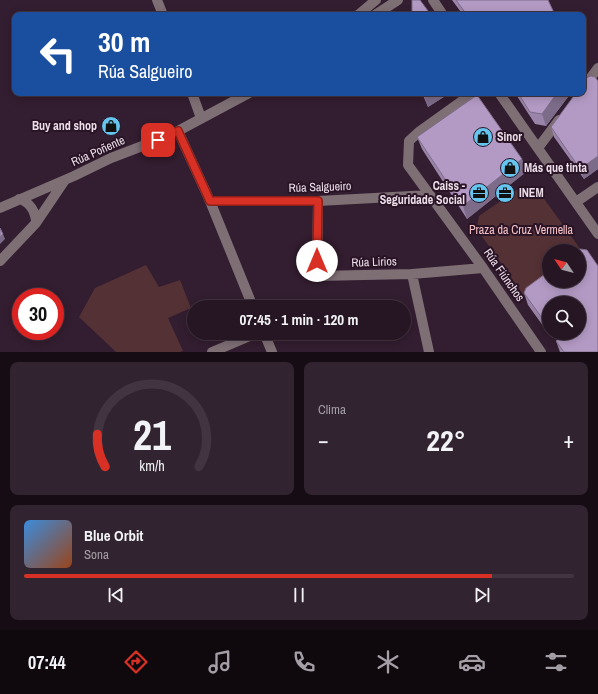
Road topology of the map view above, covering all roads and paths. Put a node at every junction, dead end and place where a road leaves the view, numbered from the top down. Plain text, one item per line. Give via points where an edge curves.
1 (157, 0) edge
2 (376, 0) edge
3 (398, 0) edge
4 (433, 0) edge
5 (161, 12) edge
6 (362, 12) edge
7 (380, 12) edge
8 (442, 12) edge
9 (598, 68) edge
10 (586, 84) edge
11 (193, 96) edge
12 (243, 96) edge
13 (469, 96) edge
14 (501, 96) edge
15 (566, 111) edge
16 (201, 118) junction
17 (178, 131) junction
18 (538, 148) junction
19 (65, 180) junction
20 (598, 187) edge
21 (430, 194) junction
22 (19, 199) junction
23 (210, 201) junction
24 (318, 201) junction
25 (576, 202) junction
26 (0, 208) edge
27 (36, 223) junction
28 (598, 234) edge
29 (0, 261) edge
30 (483, 268) junction
31 (412, 274) junction
32 (249, 300) edge
33 (240, 340) edge
34 (267, 340) edge
35 (212, 352) edge
36 (272, 352) edge
37 (429, 352) edge
38 (541, 352) edge

1 - 5 street
2 - 6 street
3 - 7 street
4 - 8 street
9 - 10 street
11 - 16 street
12 - 16 street, Rúa Poñente
13 - 21 street, Rúa Fiúnchos via 409,141 408,165
14 - 18 street
15 - 18 street
16 - 17 street, Rúa Poñente
17 - 19 street, Rúa Poñente
17 - 23 street
18 - 25 street
19 - 22 street, Rúa Poñente
19 - 27 street
20 - 25 street
21 - 24 street, Rúa Salgueiro
21 - 30 street, Rúa Fiúnchos
22 - 26 street, Rúa Poñente
22 - 27 street via 24,200 32,208
23 - 24 street, Rúa Salgueiro
23 - 32 street
24 - 31 street, Rúa Lirios via 317,276
25 - 28 street
27 - 29 street
30 - 31 street, Rúa Lirios
30 - 38 street, Rúa Fiúnchos
31 - 37 street
33 - 35 street
34 - 36 street

